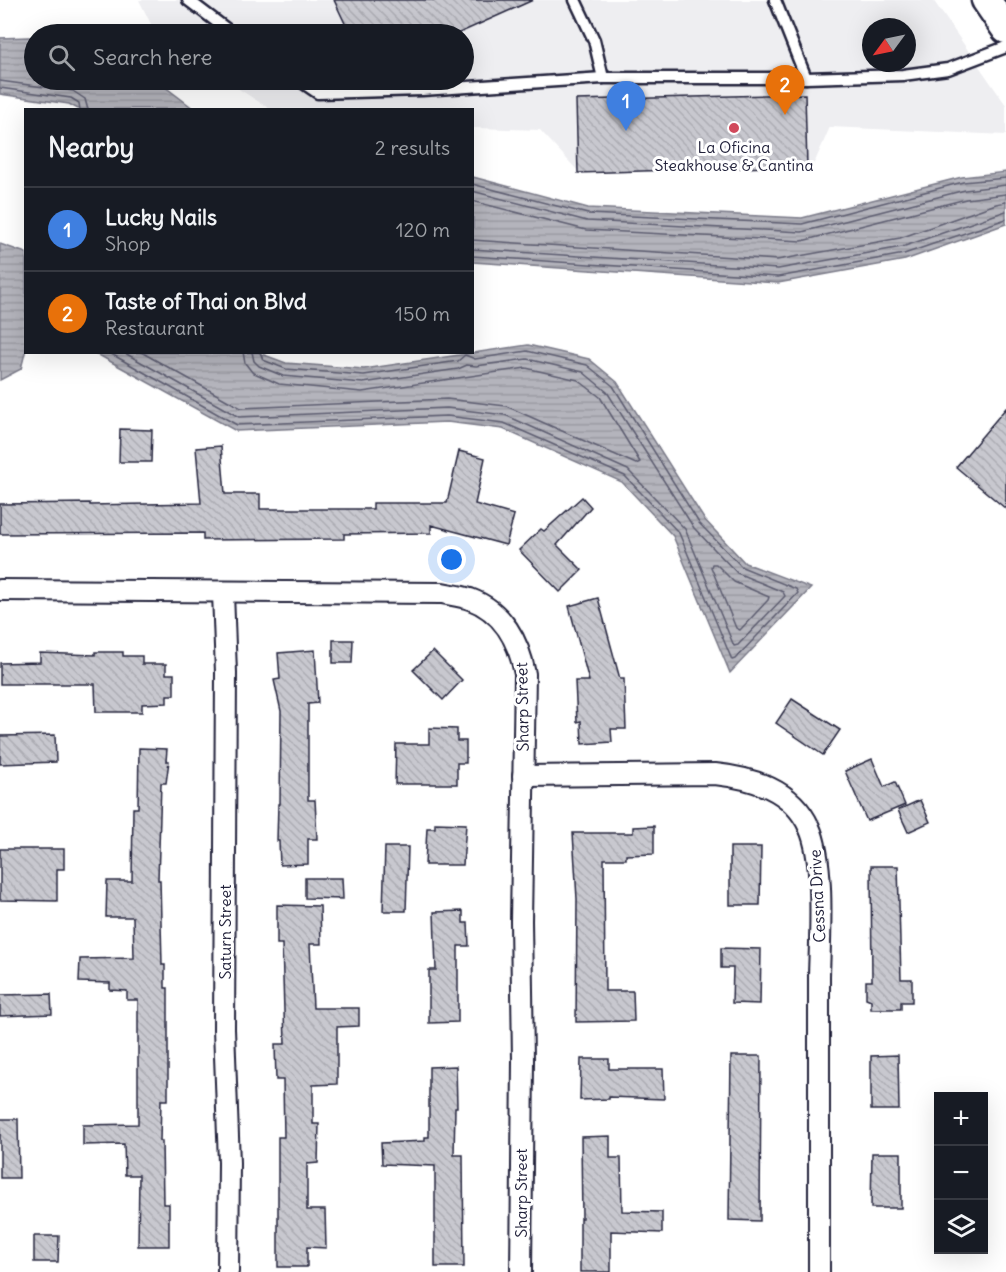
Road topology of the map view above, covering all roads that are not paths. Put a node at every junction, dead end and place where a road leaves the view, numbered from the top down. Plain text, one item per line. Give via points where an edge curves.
1 (188, 0) edge
2 (574, 0) edge
3 (775, 0) edge
4 (986, 0) edge
5 (219, 24) edge
6 (1006, 29) edge
7 (1006, 47) edge
8 (603, 78) junction
9 (806, 78) junction
10 (474, 87) edge
11 (314, 90) edge
12 (422, 90) edge
13 (0, 590) edge
14 (223, 592) junction
15 (524, 776) junction
16 (228, 1272) edge
17 (521, 1272) edge
18 (819, 1272) edge

1 - 5 lane
2 - 8 lane via 594,40
3 - 9 lane
4 - 6 street
7 - 9 lane via 948,69 903,75
8 - 9 lane
8 - 10 lane
11 - 12 lane via 318,93
13 - 14 street, Sharp Street
14 - 15 street, Sharp Street via 442,593 486,607 513,636 522,657
14 - 16 street, Saturn Street
15 - 17 street, Sharp Street
15 - 18 street, Cessna Drive via 742,777 782,794 809,826 817,852 820,915

